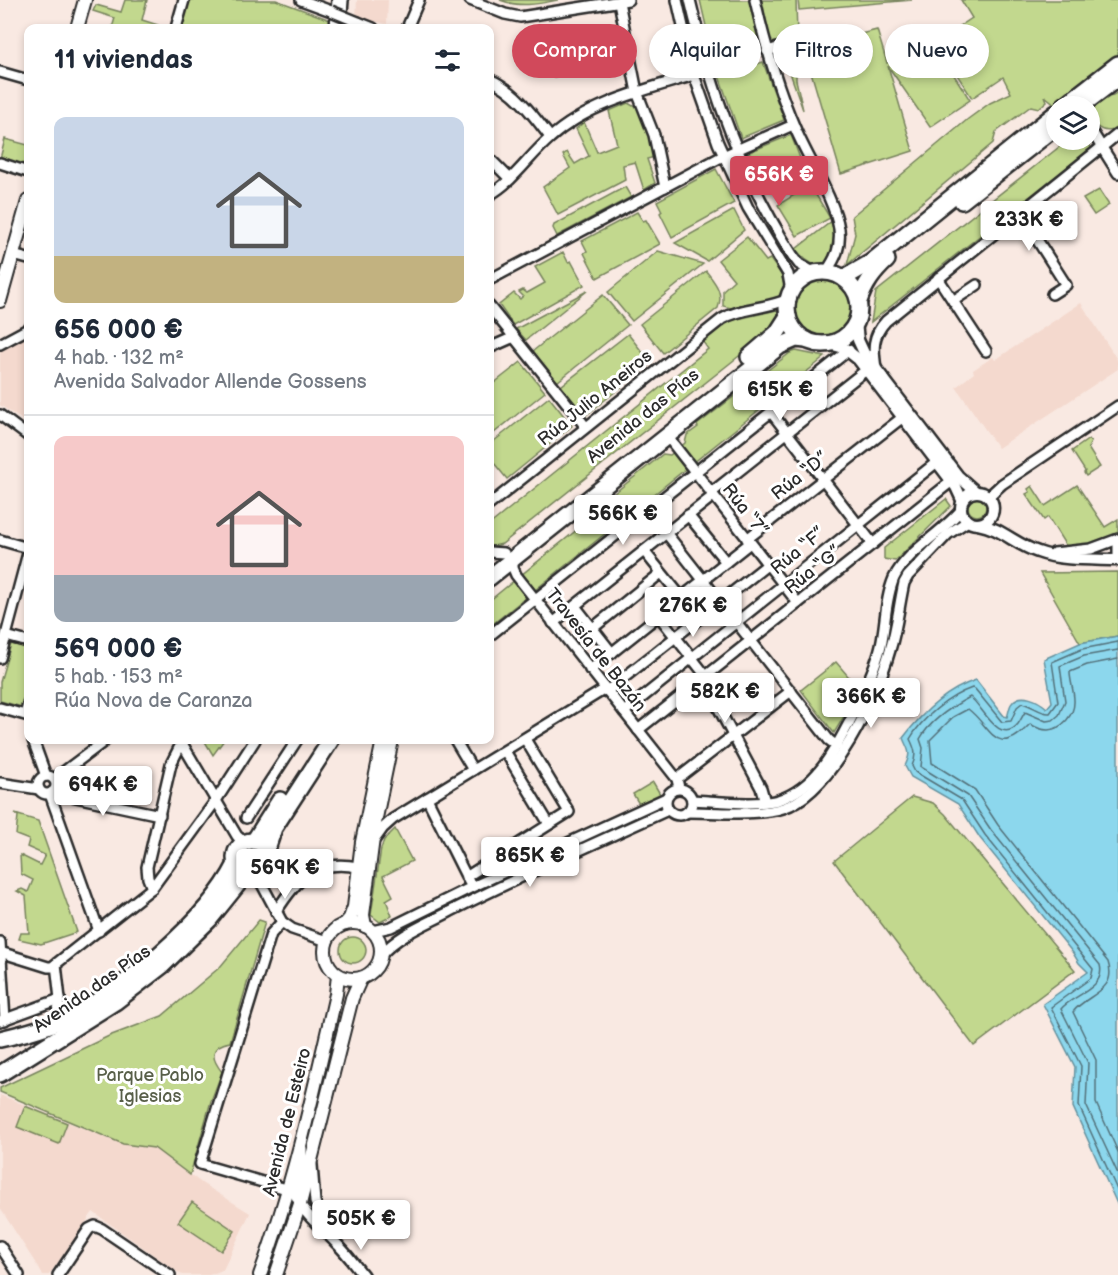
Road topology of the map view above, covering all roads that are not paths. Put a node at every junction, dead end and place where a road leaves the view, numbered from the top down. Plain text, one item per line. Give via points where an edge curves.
1 (85, 0) edge
2 (184, 0) edge
3 (301, 0) edge
4 (350, 0) edge
5 (419, 0) edge
6 (470, 0) edge
7 (677, 0) edge
8 (690, 0) edge
9 (755, 0) edge
10 (623, 1) edge
11 (335, 5) edge
12 (78, 24) edge
13 (177, 24) edge
14 (337, 24) edge
15 (359, 24) edge
16 (360, 24) edge
17 (409, 24) edge
18 (626, 24) edge
19 (682, 24) edge
20 (773, 49) edge
21 (767, 51) junction
22 (1118, 63) edge
23 (1, 74) edge
24 (634, 78) edge
25 (684, 78) edge
26 (695, 78) edge
27 (1118, 78) edge
28 (24, 79) edge
29 (494, 81) edge
30 (637, 92) junction
31 (1077, 96) edge
32 (1095, 96) edge
33 (1046, 121) edge
34 (793, 125) junction
35 (1118, 134) edge
36 (1046, 135) edge
37 (550, 137) junction
38 (1101, 147) junction
39 (736, 150) junction
40 (723, 156) junction
41 (0, 163) edge
42 (494, 163) edge
43 (24, 171) edge
44 (1118, 173) edge
45 (510, 179) junction
46 (665, 187) junction
47 (494, 191) edge
48 (1020, 213) junction
49 (24, 215) edge
50 (13, 255) junction
51 (24, 258) edge
52 (820, 273) junction
53 (494, 277) edge
54 (3, 278) edge
55 (844, 278) junction
56 (938, 278) junction
57 (977, 285) dead end
58 (1052, 294) dead end
59 (790, 295) junction
60 (0, 301) edge
61 (953, 301) junction
62 (859, 302) junction
63 (494, 312) edge
64 (788, 316) junction
65 (856, 323) junction
66 (24, 331) edge
67 (514, 338) junction
68 (806, 340) junction
69 (0, 344) edge
70 (829, 344) junction
71 (494, 346) edge
72 (849, 350) junction
73 (986, 351) dead end
74 (871, 370) junction
75 (1118, 406) edge
76 (771, 412) junction
77 (0, 415) edge
78 (903, 417) junction
79 (586, 427) junction
80 (787, 432) junction
81 (24, 433) edge
82 (667, 436) junction
83 (937, 462) junction
84 (695, 473) junction
85 (824, 478) junction
86 (952, 481) junction
87 (975, 491) junction
88 (712, 494) junction
89 (989, 496) junction
90 (494, 501) edge
91 (961, 505) junction
92 (648, 510) junction
93 (993, 512) junction
94 (688, 516) junction
95 (860, 523) junction
96 (973, 523) junction
97 (1002, 531) junction
98 (666, 533) junction
99 (0, 540) edge
100 (1118, 540) edge
101 (749, 541) junction
102 (873, 544) junction
103 (1118, 546) edge
104 (24, 547) edge
105 (644, 551) junction
106 (502, 554) edge
107 (1042, 554) junction
108 (1118, 558) edge
109 (726, 562) junction
110 (768, 565) junction
111 (24, 569) edge
112 (494, 569) edge
113 (662, 573) junction
114 (704, 580) junction
115 (783, 585) junction
116 (682, 598) junction
117 (534, 599) junction
118 (721, 602) junction
119 (798, 603) junction
120 (575, 606) junction
121 (659, 616) junction
122 (737, 621) junction
123 (553, 623) junction
124 (592, 628) junction
125 (494, 632) edge
126 (6, 636) junction
127 (676, 638) junction
128 (752, 640) junction
129 (24, 641) edge
130 (612, 653) junction
131 (0, 658) edge
132 (692, 658) junction
133 (590, 670) junction
134 (704, 678) junction
135 (606, 690) junction
136 (791, 691) junction
137 (0, 708) edge
138 (624, 712) junction
139 (24, 716) edge
140 (638, 730) junction
141 (733, 735) junction
142 (525, 739) junction
143 (35, 744) edge
144 (100, 744) edge
145 (180, 744) edge
146 (183, 744) edge
147 (252, 744) edge
148 (294, 744) edge
149 (317, 744) edge
150 (328, 744) edge
151 (382, 744) edge
152 (391, 744) edge
153 (457, 744) edge
154 (837, 746) junction
155 (505, 751) junction
156 (473, 770) junction
157 (50, 778) junction
158 (0, 783) edge
159 (678, 784) junction
160 (39, 789) junction
161 (51, 793) junction
162 (427, 798) junction
163 (666, 798) junction
164 (217, 799) junction
165 (692, 800) junction
166 (765, 802) junction
167 (377, 809) junction
168 (668, 810) junction
169 (687, 812) junction
170 (160, 815) junction
171 (246, 818) dead end
172 (393, 819) junction
173 (549, 825) junction
174 (248, 843) junction
175 (372, 844) junction
176 (358, 867) junction
177 (251, 871) junction
178 (466, 877) junction
179 (472, 887) junction
180 (152, 888) junction
181 (276, 912) junction
182 (282, 922) junction
183 (345, 924) junction
184 (369, 928) junction
185 (99, 931) junction
186 (327, 941) junction
187 (0, 949) edge
188 (381, 955) junction
189 (56, 964) junction
190 (338, 975) junction
191 (361, 978) junction
192 (60, 999) junction
193 (77, 1012) junction
194 (2, 1020) edge
195 (56, 1022) junction
196 (0, 1039) edge
197 (0, 1074) edge
198 (302, 1145) junction
199 (311, 1163) junction
200 (290, 1190) junction
201 (300, 1204) junction
202 (337, 1244) junction
203 (0, 1246) edge
204 (19, 1275) edge
205 (58, 1275) edge
206 (170, 1275) edge
207 (260, 1275) edge
208 (276, 1275) edge
209 (363, 1275) edge

1 - 12 main road
2 - 13 street
3 - 11 street
4 - 16 highway
5 - 17 street
6 - 10 street via 520,17
7 - 19 street
8 - 39 street via 708,71
9 - 21 street
10 - 18 street
11 - 14 highway
11 - 15 street, bridge
20 - 21 street
21 - 34 street
22 - 31 highway
23 - 28 street
24 - 30 street
25 - 30 street
26 - 40 street
27 - 32 highway
29 - 37 street via 523,103
30 - 37 street via 578,118
30 - 46 street via 654,135
33 - 55 highway via 870,263
34 - 39 street
34 - 52 street via 837,219 837,255
35 - 38 street
36 - 62 highway via 885,262 865,285
37 - 45 street
38 - 44 street
38 - 48 street
39 - 40 street
39 - 52 street via 760,201 793,256 799,264
40 - 46 street
40 - 59 street via 748,208 788,274
41 - 43 street
42 - 45 street
45 - 47 street
46 - 53 street
48 - 56 street
48 - 58 street via 1066,285
49 - 50 main road
50 - 51 street
50 - 54 main road
52 - 55 highway
52 - 59 highway via 801,280
54 - 60 main road
55 - 62 highway via 854,288
56 - 61 street
56 - 74 street via 880,327
57 - 61 street
59 - 64 highway
59 - 79 street, Rúa Julio Aneiros via 774,305 722,319
61 - 73 street
62 - 65 highway
63 - 67 street
64 - 68 highway via 794,330
64 - 106 highway, Avenida das Pías via 773,337
65 - 70 highway via 847,336
65 - 74 street via 856,335
66 - 69 street
67 - 71 street
67 - 79 street
68 - 70 highway
68 - 82 highway, Avenida das Pías via 796,339 780,346
70 - 72 street
72 - 74 street
72 - 76 street
74 - 78 street
74 - 80 street
74 - 87 street via 958,476
75 - 89 street
76 - 80 street
76 - 84 street
77 - 81 street
78 - 83 street
78 - 85 street, Rúa “D”
79 - 90 street, Rúa Julio Aneiros
80 - 85 street
80 - 88 street
82 - 84 street, Rúa “7”
82 - 106 highway, Avenida das Pías
83 - 86 street
83 - 95 street, Rúa “F”
84 - 88 street, Rúa “7”
84 - 92 street
85 - 95 street
85 - 101 street, Rúa “D”
86 - 91 street
86 - 102 street, Rúa “G”
87 - 89 street
87 - 91 street via 967,494
88 - 94 street
88 - 101 street, Rúa “7”
89 - 93 street
91 - 96 street via 963,516
91 - 154 street via 895,577 872,672
92 - 98 street
92 - 117 street
93 - 96 street via 987,520
93 - 97 street
94 - 98 street
94 - 109 street
95 - 102 street
95 - 115 street, Rúa “F”
96 - 97 street
96 - 169 street via 948,534 904,583 882,676 845,750 814,788 782,808
97 - 107 street
98 - 105 street
98 - 114 street
99 - 104 street
100 - 107 street via 1084,551
101 - 109 street, Rúa “D”
101 - 110 street, Rúa “7”
102 - 119 street, Rúa “G”
103 - 108 street
105 - 113 street
105 - 120 street
106 - 112 highway, Avenida das Pías
106 - 117 street, Travesía de Bazán
107 - 108 street
109 - 114 street, Rúa “D”
110 - 115 street, Rúa “7”
110 - 118 street
111 - 126 street
113 - 116 street
113 - 124 street
114 - 116 street, Rúa “D”
114 - 118 street
115 - 119 street, Rúa “7”
115 - 122 street, Rúa “F”
116 - 121 street, Rúa “D”
117 - 123 street, Travesía de Bazán
117 - 125 street
118 - 122 street
118 - 127 street
119 - 128 street, Rúa “G”
120 - 123 street
120 - 124 street
121 - 127 street
121 - 130 street, Rúa “D”
122 - 128 street
122 - 132 street, Rúa “F”
123 - 133 street, Travesía de Bazán
124 - 130 street
126 - 129 street
126 - 131 street
127 - 132 street
127 - 135 street
128 - 134 street, Rúa “G”
128 - 136 street
130 - 133 street, Rúa “D”
132 - 134 street
132 - 138 street, Rúa “F”
133 - 135 street, Travesía de Bazán
134 - 140 street, Rúa “G”
134 - 141 street
135 - 138 street, Travesía de Bazán
135 - 142 street
136 - 141 street
136 - 154 street
137 - 139 street
138 - 140 street, Travesía de Bazán
140 - 159 street, Travesía de Bazán
141 - 159 street
141 - 166 street
142 - 155 street
142 - 173 street via 569,812
143 - 157 street
144 - 157 street
145 - 170 street via 171,764
146 - 164 street
147 - 164 street
148 - 171 street
149 - 174 highway
150 - 174 highway via 274,828
151 - 176 main road
152 - 167 main road
153 - 156 street
154 - 166 street via 829,760 798,791
155 - 156 street
155 - 173 street
156 - 162 street
157 - 160 street via 40,781
157 - 161 street via 56,787
158 - 160 street
159 - 163 street
159 - 165 street
160 - 161 street
161 - 170 street
161 - 185 street
162 - 172 street
162 - 178 street
163 - 168 street
163 - 179 street
164 - 174 street
164 - 180 street
165 - 166 street
165 - 169 street
167 - 172 street
167 - 175 main road
168 - 169 street via 675,814
168 - 188 street via 477,898 407,934
170 - 180 street via 147,867
172 - 175 street
173 - 178 street
174 - 177 highway via 235,855
174 - 177 highway via 269,862
175 - 184 main road via 363,915
176 - 181 street via 329,865 311,872 296,883
176 - 183 main road via 352,913
177 - 181 street
177 - 193 highway, Avenida das Pías via 222,888 171,943 120,985
177 - 197 highway, Avenida das Pías via 163,965 115,1002
178 - 179 street
179 - 184 street via 391,927
180 - 185 street
181 - 182 street
182 - 186 street
182 - 200 street via 267,945 200,1164
183 - 184 main road via 359,923
183 - 186 main road via 331,933
184 - 188 main road via 378,938
185 - 189 street
186 - 190 main road via 328,963
187 - 189 street via 48,968
187 - 194 street
188 - 191 main road via 374,969
189 - 192 street
190 - 191 main road
190 - 198 main road, Avenida de Esteiro
191 - 199 main road, Avenida de Esteiro via 352,998
192 - 193 street
192 - 194 street
192 - 195 street
193 - 195 highway, Avenida das Pías
195 - 196 highway, Avenida das Pías
198 - 200 main road, Avenida de Esteiro
198 - 201 street via 295,1194
199 - 201 main road, Avenida de Esteiro
199 - 202 street via 315,1202
200 - 207 main road, Avenida de Esteiro
201 - 202 street
201 - 208 main road, Avenida de Esteiro
202 - 209 street
203 - 204 street
205 - 206 street via 95,1226

